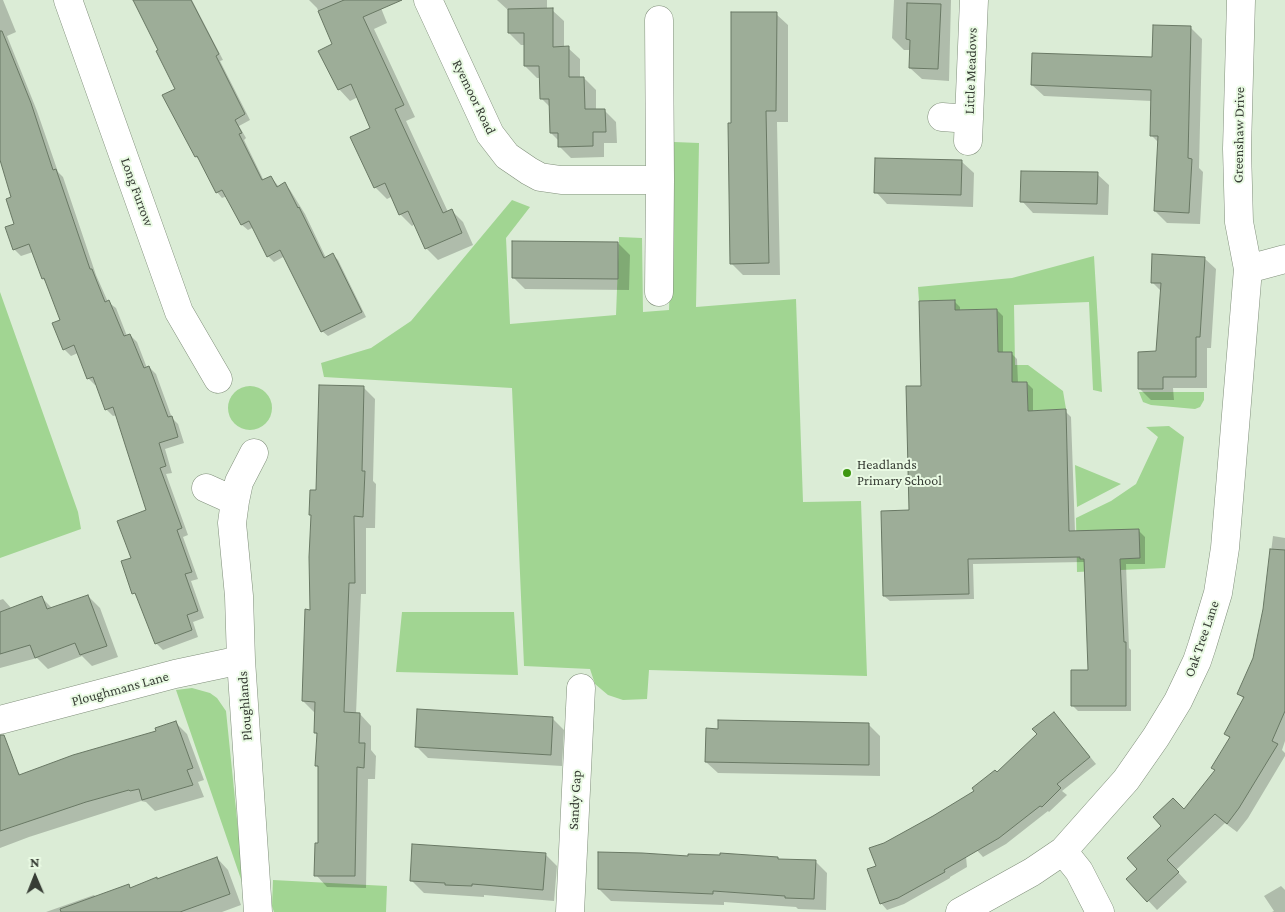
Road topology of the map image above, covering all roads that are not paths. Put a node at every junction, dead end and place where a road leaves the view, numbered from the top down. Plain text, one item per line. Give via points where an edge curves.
1 (68, 0) edge
2 (428, 0) edge
3 (974, 0) edge
4 (1241, 0) edge
5 (659, 20) dead end
6 (942, 117) dead end
7 (660, 180) junction
8 (1285, 259) edge
9 (1248, 269) junction
10 (659, 292) dead end
11 (218, 379) dead end
12 (254, 453) dead end
13 (206, 488) dead end
14 (235, 501) junction
15 (242, 660) junction
16 (580, 688) dead end
17 (0, 720) edge
18 (1063, 851) junction
19 (258, 912) edge
20 (570, 912) edge
21 (960, 912) edge
22 (1100, 912) edge

1 - 11 street, Long Furrow via 179,312
2 - 7 street, Ryemoor Road via 490,134 507,156 540,177
3 - 6 street, Little Meadows via 968,130
4 - 9 street, Greenshaw Drive via 1237,149 1239,222
5 - 7 street
7 - 10 street
8 - 9 street
9 - 18 street, Oak Tree Lane via 1225,548 1218,593 1202,646 1178,701 1156,737 1126,780
12 - 14 street, Ploughlands
13 - 14 street
14 - 15 street, Ploughlands via 232,523
15 - 17 street, Ploughmans Lane via 175,674
15 - 19 street, Ploughlands
16 - 20 street, Sandy Gap
18 - 21 street, Oak Tree Lane
18 - 22 street via 1079,871

